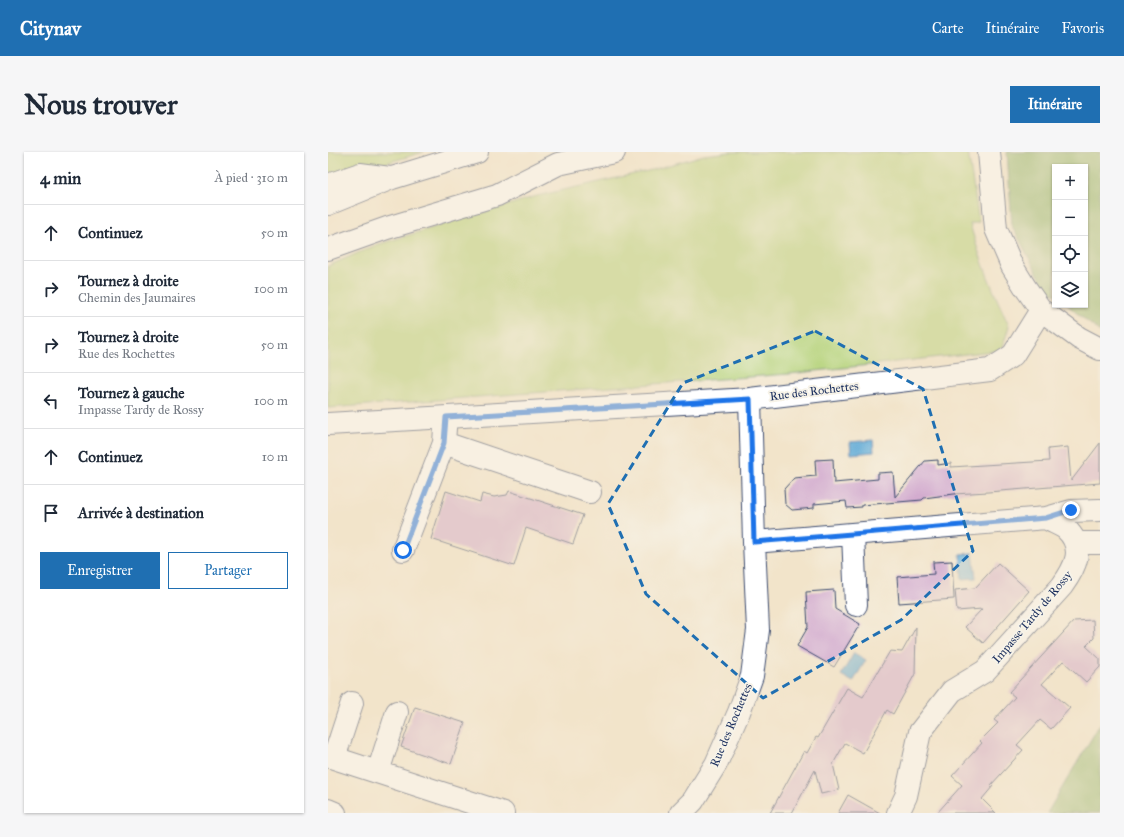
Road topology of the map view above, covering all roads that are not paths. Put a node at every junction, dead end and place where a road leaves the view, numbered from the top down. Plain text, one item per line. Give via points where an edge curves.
1 (477, 152) edge
2 (614, 152) edge
3 (989, 157) edge
4 (558, 164) junction
5 (392, 178) junction
6 (328, 185) edge
7 (328, 204) edge
8 (328, 235) edge
9 (328, 249) edge
10 (1041, 310) junction
11 (1100, 349) edge
12 (750, 399) junction
13 (446, 417) junction
14 (328, 424) edge
15 (444, 443) junction
16 (590, 492) dead end
17 (1100, 510) edge
18 (1046, 518) junction
19 (853, 534) junction
20 (754, 542) junction
21 (1076, 543) junction
22 (1100, 543) edge
23 (403, 550) dead end
24 (856, 605) dead end
25 (352, 703) dead end
26 (397, 712) dead end
27 (331, 757) edge
28 (378, 772) junction
29 (448, 805) edge
30 (328, 810) edge
31 (335, 813) edge
32 (503, 813) edge
33 (681, 813) edge
34 (898, 813) edge

1 - 5 main road
2 - 4 main road
3 - 10 main road via 996,229 1012,266
4 - 8 main road via 405,207
4 - 9 main road via 497,195
5 - 6 main road via 360,174
5 - 7 main road
10 - 11 main road via 1079,338
10 - 12 main road, Rue des Rochettes via 1013,355 990,370
12 - 13 main road
12 - 20 main road, Rue des Rochettes
13 - 14 main road
13 - 15 main road
15 - 16 main road
15 - 23 main road
17 - 18 main road via 1071,510
18 - 19 main road
18 - 21 main road via 1066,529
19 - 20 main road
19 - 24 main road
20 - 33 main road, Rue des Rochettes via 758,630 752,676 716,764 693,801
21 - 22 main road
21 - 34 main road, Impasse Tardy de Rossy via 1077,557 1072,572 1062,586 985,671 952,691 920,732 906,796
25 - 27 main road
26 - 28 main road
27 - 28 main road
28 - 29 main road
29 - 32 main road
30 - 31 main road

